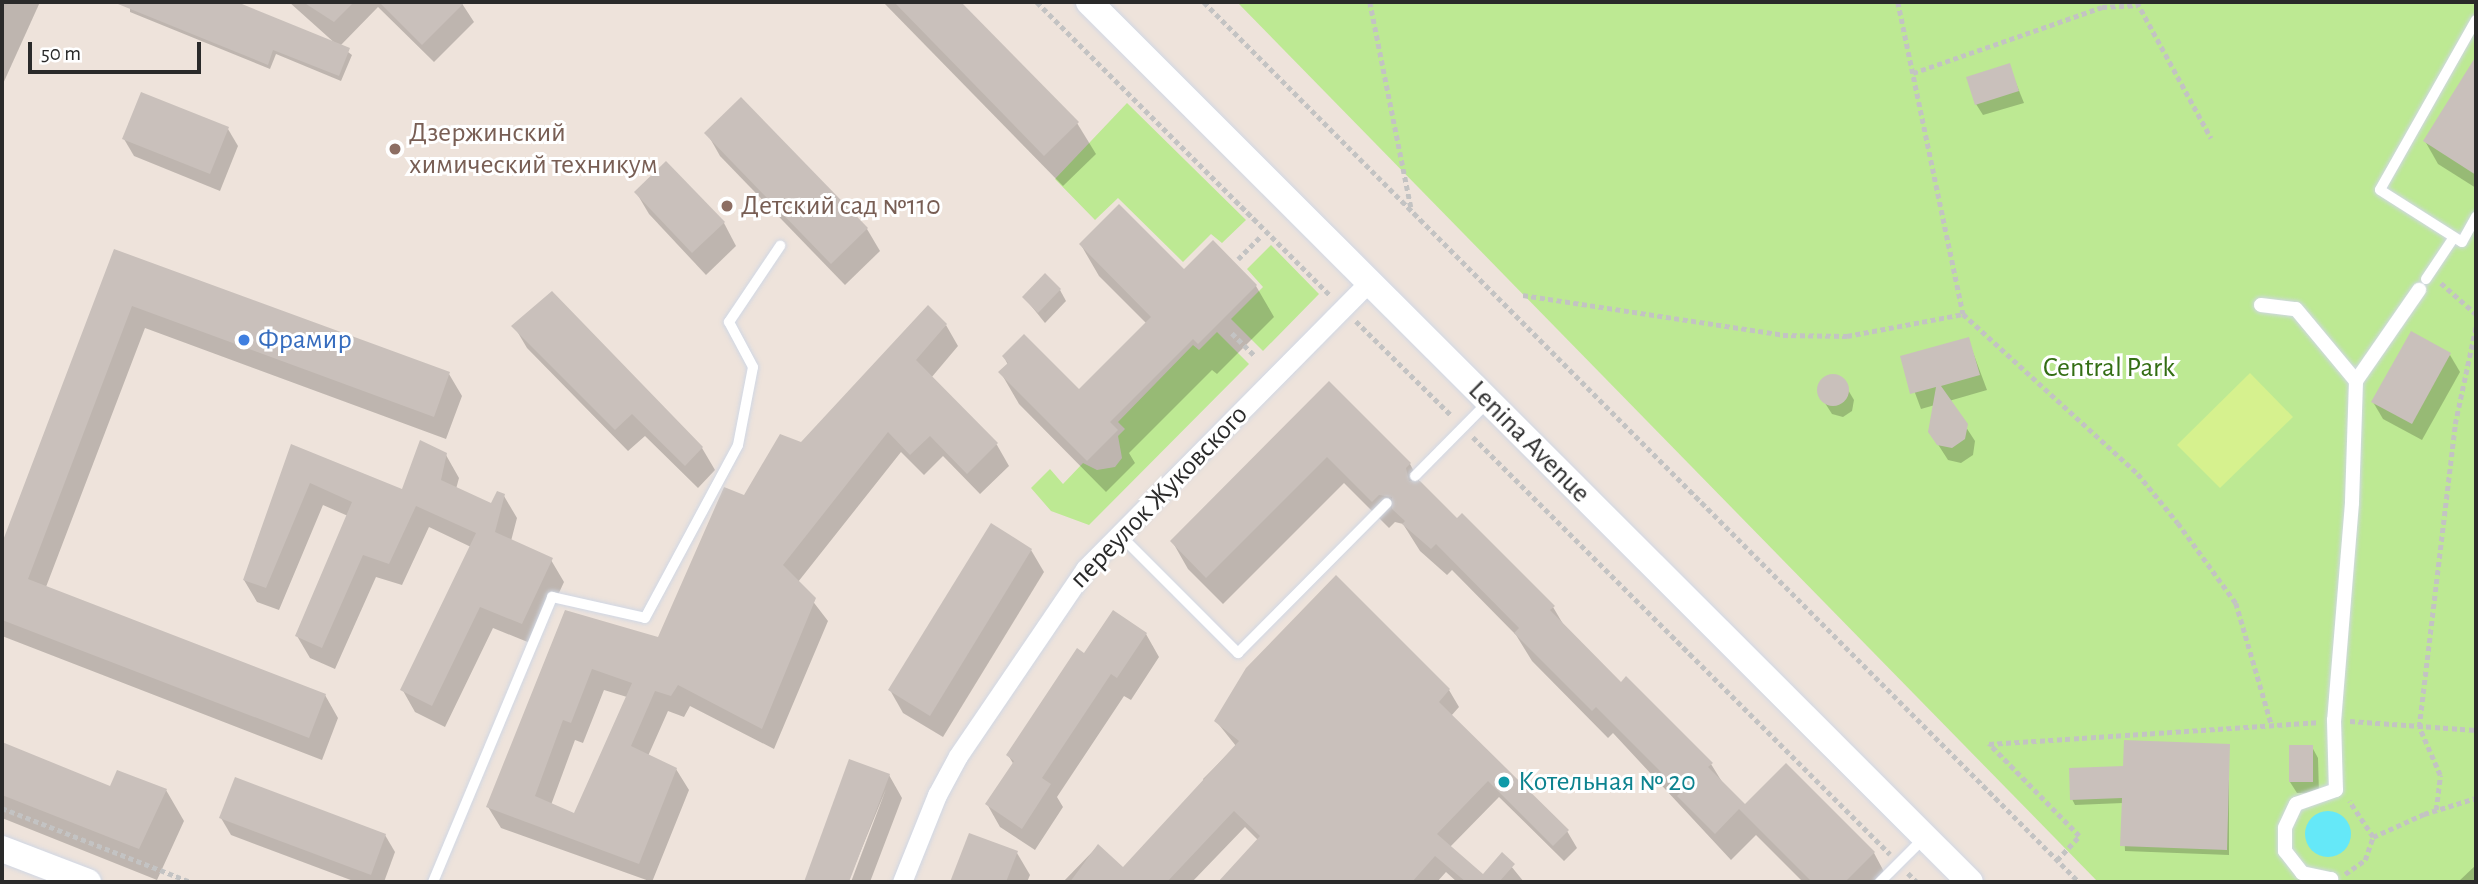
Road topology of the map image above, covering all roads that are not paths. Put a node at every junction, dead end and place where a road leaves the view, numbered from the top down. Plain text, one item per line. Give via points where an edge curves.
1 (1089, 2) edge
2 (2476, 20) edge
3 (2476, 217) edge
4 (2454, 236) junction
5 (780, 246) dead end
6 (2425, 280) joint
7 (1368, 282) junction
8 (2261, 305) dead end
9 (2356, 381) junction
10 (1488, 402) junction
11 (1415, 476) dead end
12 (1387, 503) dead end
13 (1118, 533) junction
14 (1925, 837) junction
15 (2, 849) edge
16 (2331, 880) edge
17 (88, 882) edge
18 (433, 882) edge
19 (902, 882) edge
20 (1880, 882) edge
21 (1970, 882) edge

1 - 7 main road, Lenina Avenue
2 - 4 lane via 2380,190
3 - 4 lane via 2462,242
4 - 6 lane
5 - 18 lane via 729,322 753,367 738,445 645,618 552,597
6 - 9 street
7 - 10 main road, Lenina Avenue
7 - 13 street, переулок Жуковского
8 - 9 street via 2296,309
9 - 16 street via 2334,720 2336,790 2296,804 2285,828 2285,852 2302,873
10 - 11 lane
10 - 14 main road, Lenina Avenue
12 - 13 lane via 1238,653
13 - 19 street, переулок Жуковского via 1054,611 958,756 937,794
14 - 20 lane
14 - 21 main road, Lenina Avenue
15 - 17 main road

